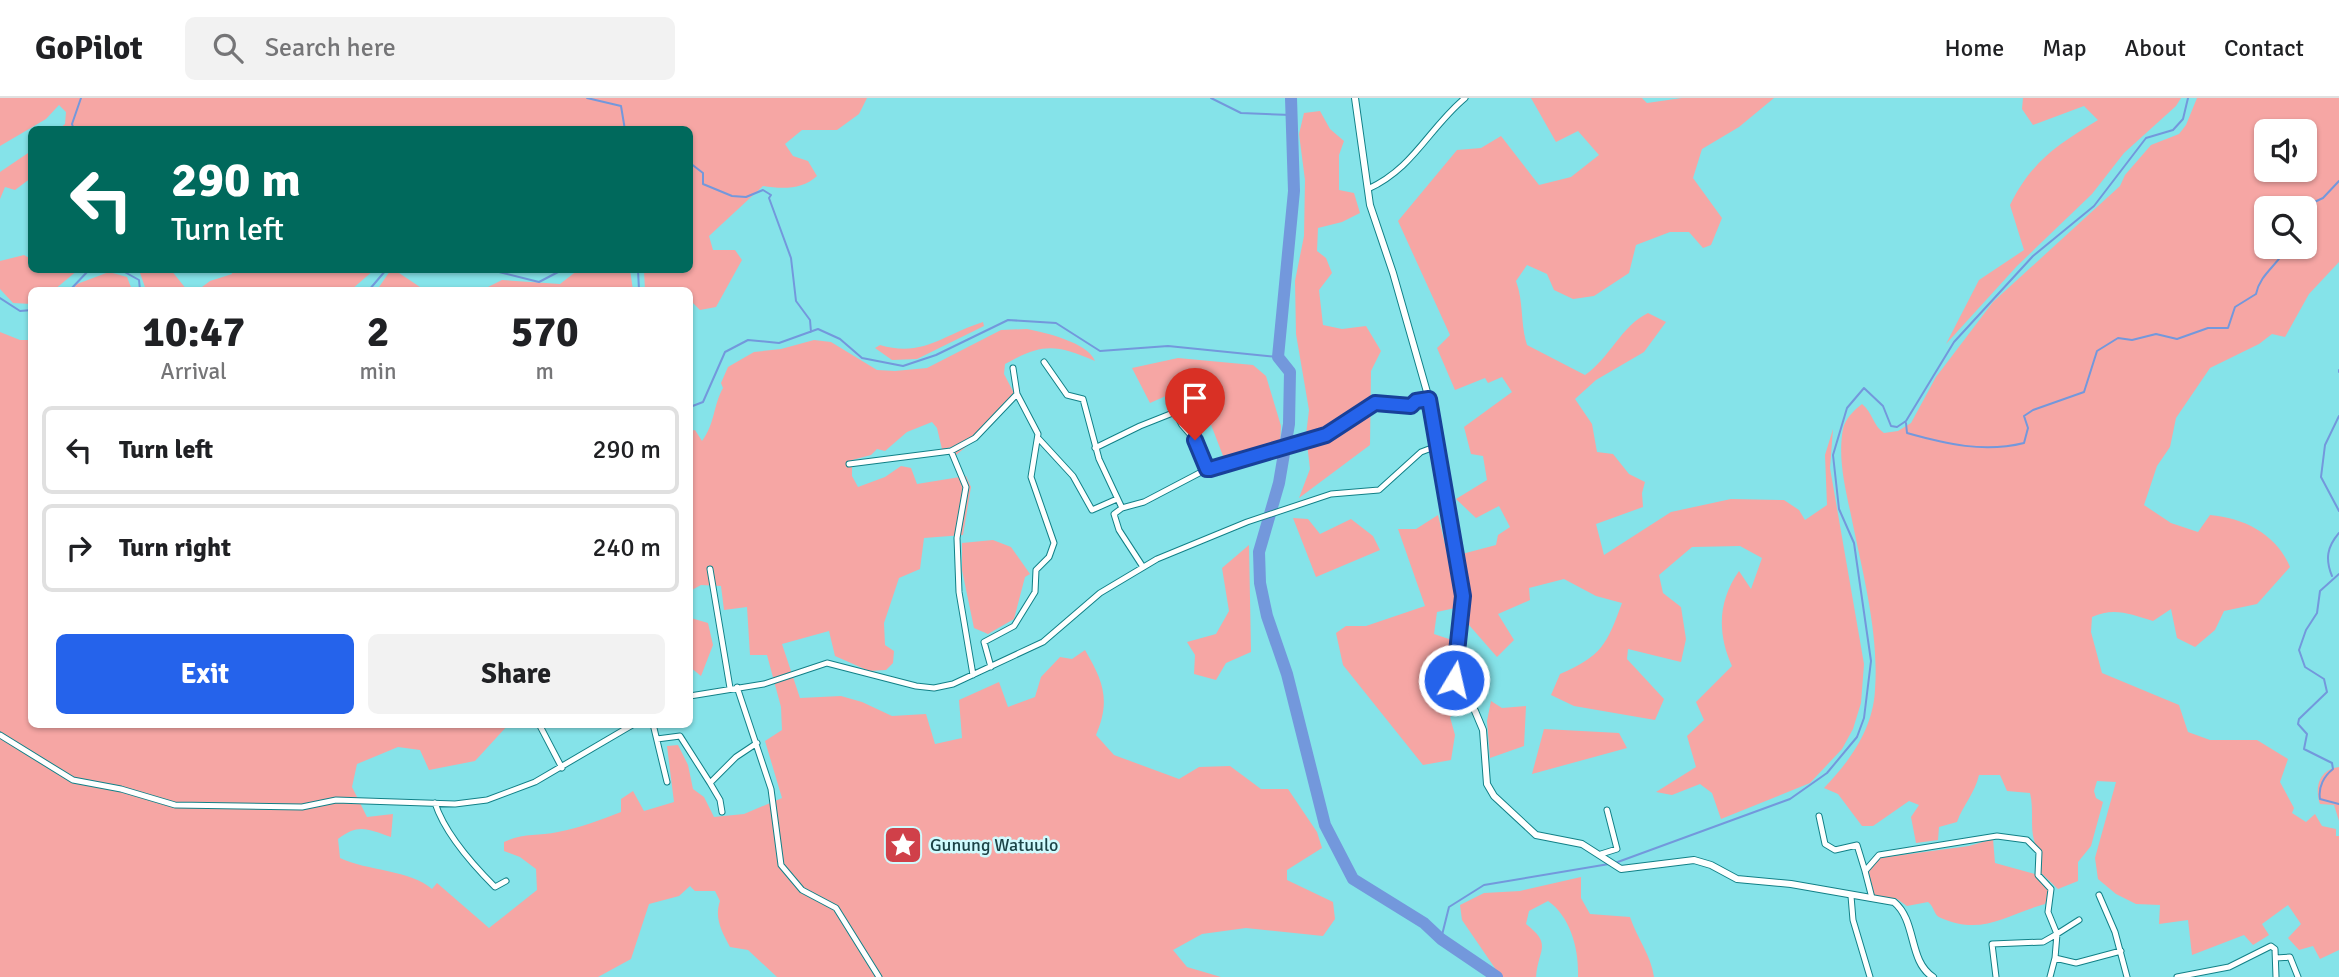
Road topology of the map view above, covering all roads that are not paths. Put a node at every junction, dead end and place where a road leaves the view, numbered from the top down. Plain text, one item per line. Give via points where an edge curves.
1 (1355, 98) edge
2 (1465, 98) edge
3 (1368, 189) junction
4 (1044, 362) dead end
5 (1013, 368) dead end
6 (1017, 394) junction
7 (1213, 397) dead end
8 (1429, 399) junction
9 (1175, 412) junction
10 (1039, 439) junction
11 (1437, 446) junction
12 (1096, 449) junction
13 (951, 451) junction
14 (849, 464) dead end
15 (1207, 469) junction
16 (1117, 499) junction
17 (1122, 508) junction
18 (1143, 568) junction
19 (709, 569) dead end
20 (990, 667) junction
21 (974, 675) junction
22 (734, 688) junction
23 (693, 695) edge
24 (541, 728) edge
25 (627, 728) edge
26 (654, 728) edge
27 (0, 735) edge
28 (657, 739) junction
29 (757, 743) junction
30 (562, 768) junction
31 (667, 782) dead end
32 (710, 783) junction
33 (435, 803) junction
34 (1607, 810) dead end
35 (722, 812) dead end
36 (1819, 816) dead end
37 (1603, 855) junction
38 (1865, 871) junction
39 (506, 881) dead end
40 (2099, 895) dead end
41 (1852, 896) junction
42 (1872, 898) junction
43 (2079, 920) dead end
44 (2057, 934) junction
45 (2121, 951) junction
46 (2055, 958) junction
47 (2276, 958) junction
48 (879, 977) edge
49 (1870, 977) edge
50 (1933, 977) edge
51 (1996, 977) edge
52 (2050, 977) edge
53 (2127, 977) edge
54 (2177, 977) edge
55 (2276, 977) edge
56 (2298, 977) edge

1 - 3 street
2 - 3 street via 1403,168
3 - 8 street
4 - 12 street via 1067,395 1083,399
5 - 6 street
6 - 10 street
6 - 13 street via 975,438
7 - 9 street
8 - 11 street
8 - 15 street via 1411,406 1375,403 1326,435
9 - 12 street
9 - 15 street via 1195,440
10 - 16 street via 1073,476 1091,510
10 - 20 street via 1031,477 1053,532 1053,548 1036,569 1035,592 1014,626 984,642
11 - 18 street via 1422,452 1380,491 1335,493 1247,522
11 - 37 street via 1463,596 1454,680 1483,730 1490,790 1536,835 1582,844
12 - 16 street
13 - 14 street
13 - 21 street via 966,487 957,537 958,580
15 - 17 street via 1144,502
16 - 17 street
17 - 18 street via 1114,514 1119,530
18 - 20 street via 1100,593 1050,637
19 - 22 street
20 - 21 street
21 - 22 street via 934,688 827,663 764,684
22 - 23 street
22 - 29 street
24 - 30 street
25 - 30 street
26 - 28 street
27 - 33 street via 73,780 174,805 302,807 336,800
28 - 31 street
28 - 32 street via 680,736
29 - 32 street
29 - 48 street via 776,813 781,865 802,890 836,908
30 - 33 street via 487,800
32 - 35 street
33 - 39 street via 447,828 495,887
34 - 37 street via 1617,849
36 - 38 street via 1825,844 1835,850 1857,845
37 - 41 street via 1621,869 1694,860 1737,879
38 - 42 street
38 - 44 street via 1879,855 1997,836 2026,840 2038,849 2038,875 2051,889 2048,912
40 - 45 street
41 - 42 street
41 - 49 street via 1853,920
42 - 50 street via 1890,901 1902,910 1922,968
43 - 44 street
44 - 46 street
44 - 51 street via 2043,942 1992,944
45 - 46 street via 2076,963
45 - 53 street
46 - 52 street
47 - 54 street via 2271,946 2230,967
47 - 55 street
47 - 56 street via 2290,957

